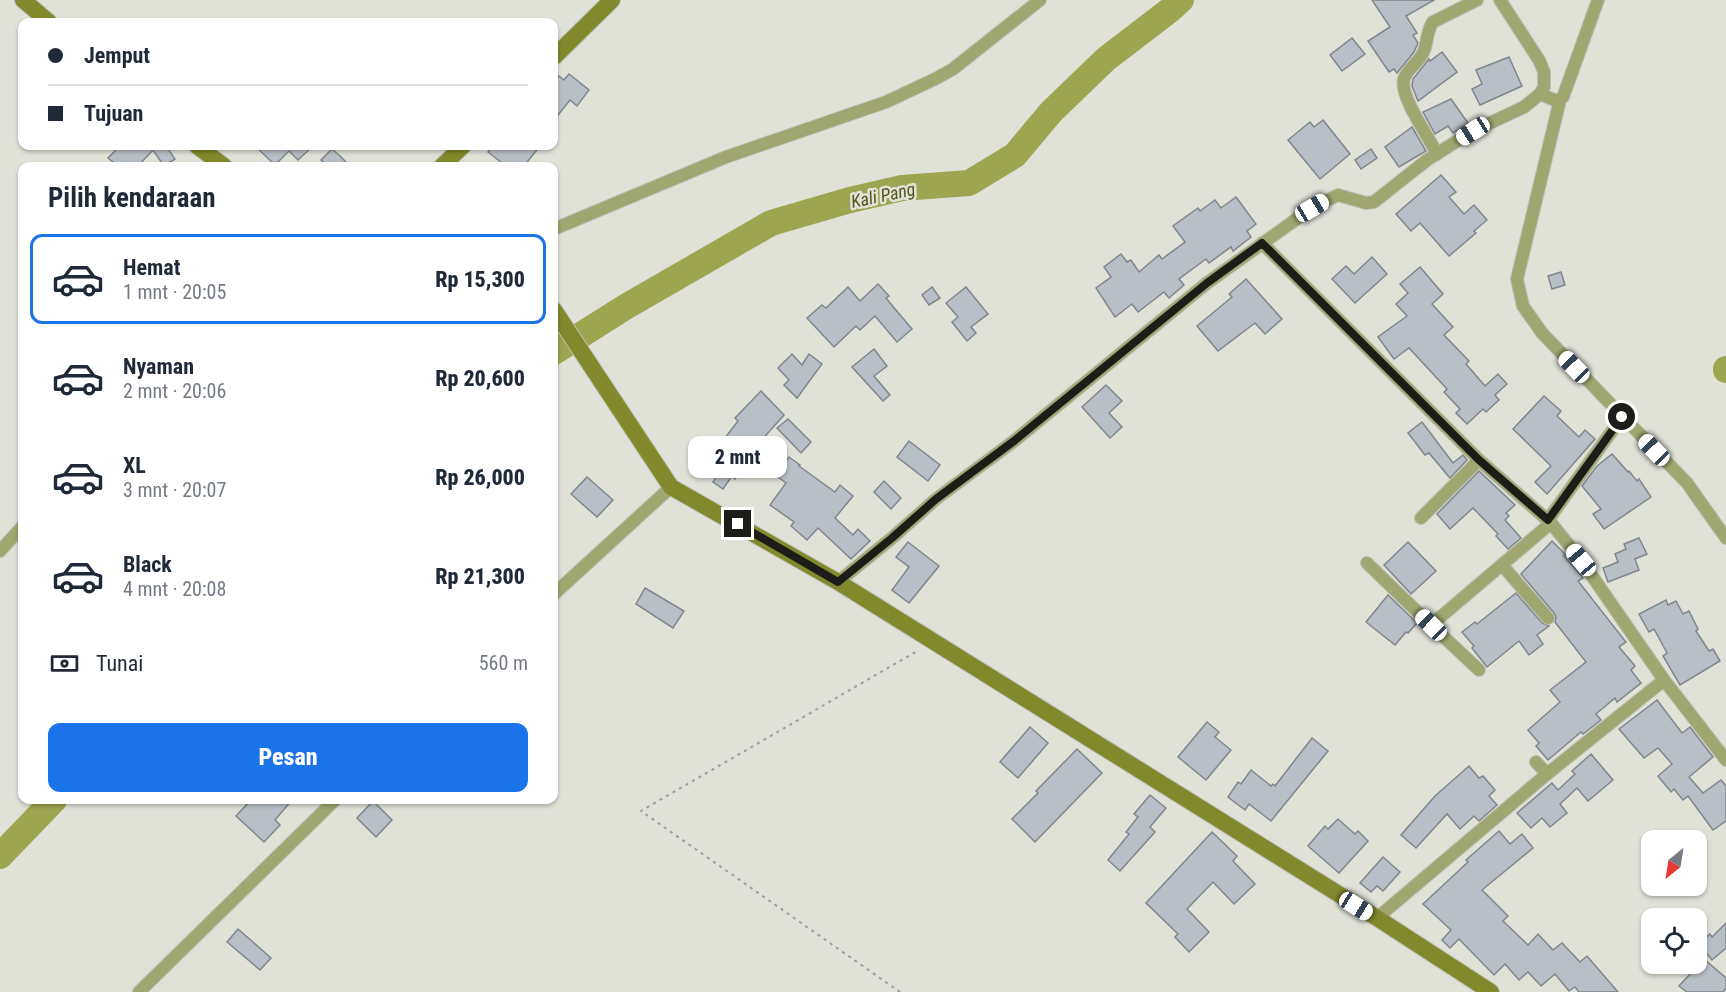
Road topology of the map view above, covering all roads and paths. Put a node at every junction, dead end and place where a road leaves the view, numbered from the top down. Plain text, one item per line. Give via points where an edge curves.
1 (23, 0) edge
2 (612, 0) edge
3 (1040, 0) edge
4 (1477, 0) edge
5 (1500, 0) edge
6 (1598, 0) edge
7 (44, 18) edge
8 (558, 53) edge
9 (1540, 94) junction
10 (1560, 100) junction
11 (202, 150) edge
12 (459, 150) edge
13 (1437, 154) junction
14 (218, 162) edge
15 (446, 162) edge
16 (558, 227) edge
17 (1262, 243) junction
18 (558, 316) edge
19 (1622, 417) junction
20 (1479, 460) junction
21 (670, 487) junction
22 (1421, 518) dead end
23 (1549, 522) junction
24 (18, 531) edge
25 (1726, 538) edge
26 (0, 551) edge
27 (1367, 563) dead end
28 (1502, 565) junction
29 (838, 582) junction
30 (558, 590) edge
31 (1548, 618) dead end
32 (1431, 625) junction
33 (933, 641) junction
34 (1479, 670) dead end
35 (1664, 680) junction
36 (1726, 760) edge
37 (1536, 762) dead end
38 (1547, 774) junction
39 (331, 804) edge
40 (1377, 918) junction
41 (139, 992) edge
42 (900, 992) edge
43 (1491, 992) edge

1 - 7 street
2 - 8 street
3 - 16 street via 935,79 886,102 726,157
4 - 13 street via 1432,22 1422,56 1403,83 1408,101
5 - 9 street via 1539,60 1544,72
6 - 10 street
9 - 10 street
9 - 13 street via 1524,107 1473,131
10 - 19 street via 1517,279 1522,306 1542,333
11 - 14 street
12 - 15 street
13 - 17 street via 1374,202 1338,195
17 - 20 street
17 - 29 street via 936,499
18 - 21 street
19 - 23 street
19 - 25 street via 1687,483
20 - 22 street
20 - 23 street
21 - 29 street
21 - 30 street
23 - 28 street
23 - 35 street via 1581,560
24 - 26 street
27 - 32 street
28 - 31 street
28 - 32 street
29 - 33 street
32 - 34 street
33 - 40 street
33 - 42 path via 641,811
35 - 36 street
35 - 38 street
37 - 38 street
38 - 40 street
39 - 41 street
40 - 43 street

